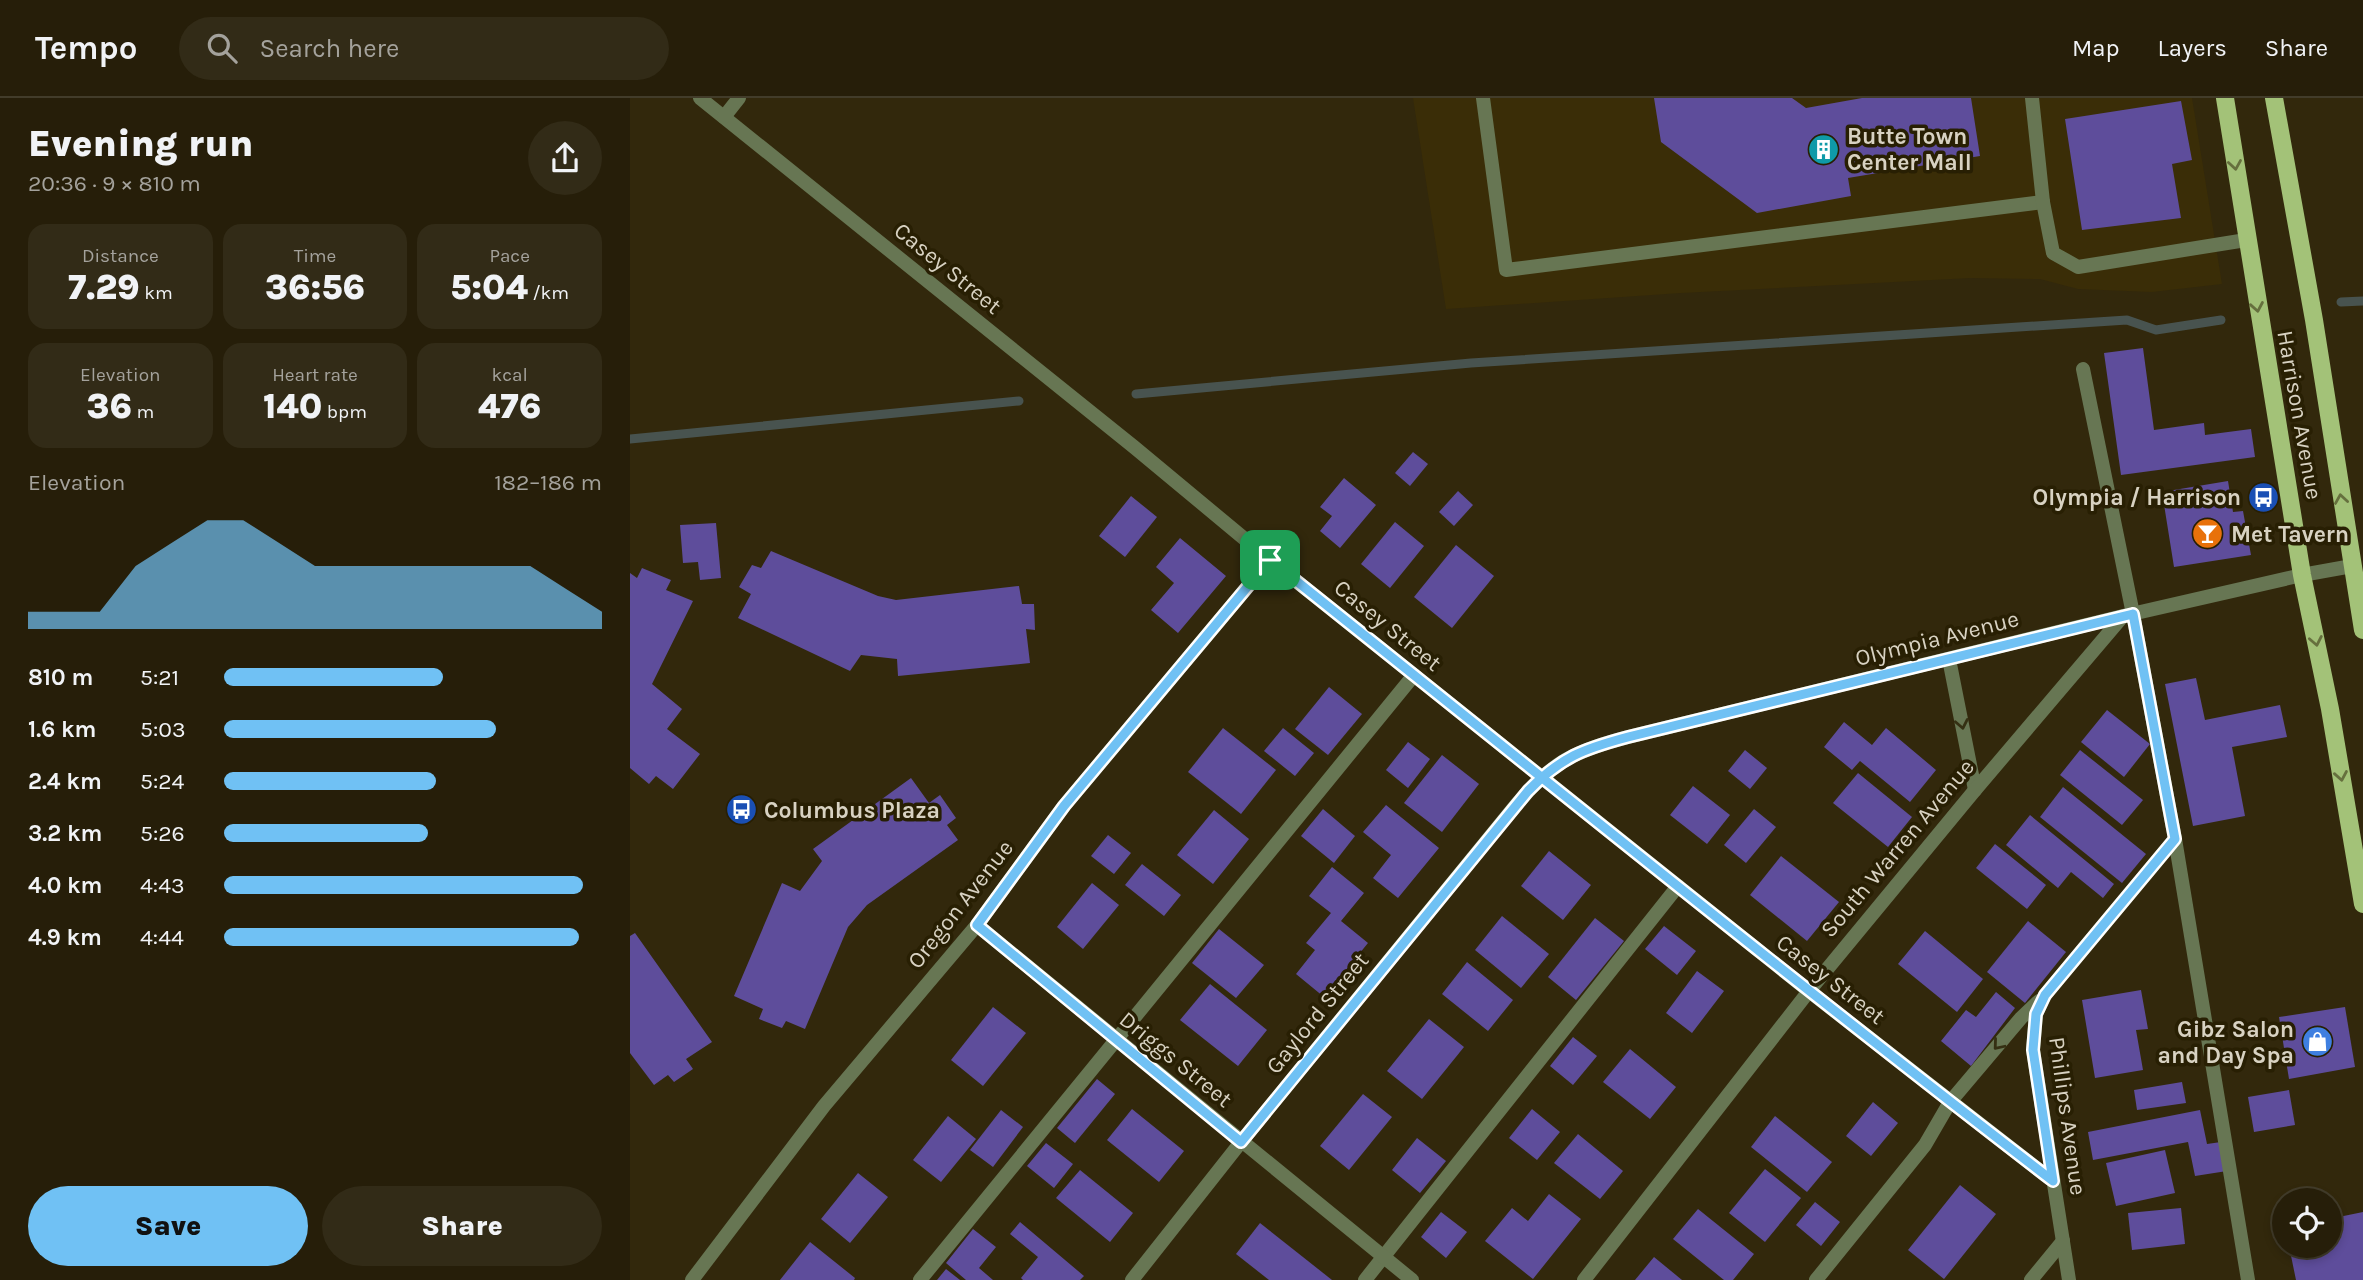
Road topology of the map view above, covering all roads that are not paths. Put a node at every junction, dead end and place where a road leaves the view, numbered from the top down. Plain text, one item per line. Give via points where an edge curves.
1 (699, 98) edge
2 (739, 98) edge
3 (1483, 98) edge
4 (2032, 98) edge
5 (2225, 98) edge
6 (2274, 98) edge
7 (724, 117) junction
8 (2043, 202) junction
9 (2246, 240) junction
10 (2083, 369) dead end
11 (1270, 560) junction
12 (2352, 566) junction
13 (2302, 575) junction
14 (2128, 615) junction
15 (2363, 629) edge
16 (1949, 659) junction
17 (1414, 675) junction
18 (1541, 777) junction
19 (1975, 790) junction
20 (2175, 839) junction
21 (1678, 886) junction
22 (2363, 904) edge
23 (977, 925) junction
24 (1809, 990) junction
25 (2045, 995) junction
26 (1117, 1040) junction
27 (1950, 1102) junction
28 (1241, 1142) junction
29 (2053, 1181) junction
30 (2063, 1241) junction
31 (1383, 1257) junction
32 (692, 1280) edge
33 (920, 1280) edge
34 (1132, 1280) edge
35 (1365, 1280) edge
36 (1412, 1280) edge
37 (1584, 1280) edge
38 (1816, 1280) edge
39 (2031, 1280) edge
40 (2069, 1280) edge
41 (2248, 1280) edge

1 - 7 street, Casey Street
2 - 7 street
3 - 8 street via 1506,270
4 - 8 street
5 -> 9 main road, Harrison Avenue
12 -> 6 main road, Harrison Avenue
7 - 11 street, Casey Street
8 - 9 street via 2053,253 2078,267
9 -> 13 main road, Harrison Avenue
10 - 14 street
11 - 17 street, Casey Street
11 - 23 street, Oregon Avenue via 1064,806
12 - 13 street, Olympia Avenue
12 - 15 main road, Harrison Avenue
13 - 14 street, Olympia Avenue
13 -> 22 main road, Harrison Avenue
14 - 16 street, Olympia Avenue
14 - 19 street, South Warren Avenue
14 - 20 street
16 - 18 street, Olympia Avenue via 1592,746
16 -> 19 street
17 - 18 street, Casey Street
17 - 26 street
18 - 21 street, Casey Street
18 - 28 street, Gaylord Street
19 - 24 street, South Warren Avenue
20 - 25 street, Phillips Avenue
20 - 41 street
21 - 24 street, Casey Street
21 - 31 street
23 - 26 street, Driggs Street
23 - 32 street, Oregon Avenue via 824,1106
24 - 27 street, Casey Street
24 - 37 street, South Warren Avenue
25 -> 27 street
25 - 29 street, Phillips Avenue via 2036,1014 2033,1050
26 - 28 street, Driggs Street
26 - 33 street
27 - 29 street, Casey Street
27 - 38 street via 1925,1145
28 - 31 street, Driggs Street
28 - 34 street, Gaylord Street
29 - 30 street, Phillips Avenue
30 - 39 street
30 - 40 street, Phillips Avenue
31 - 35 street
31 - 36 street, Driggs Street

